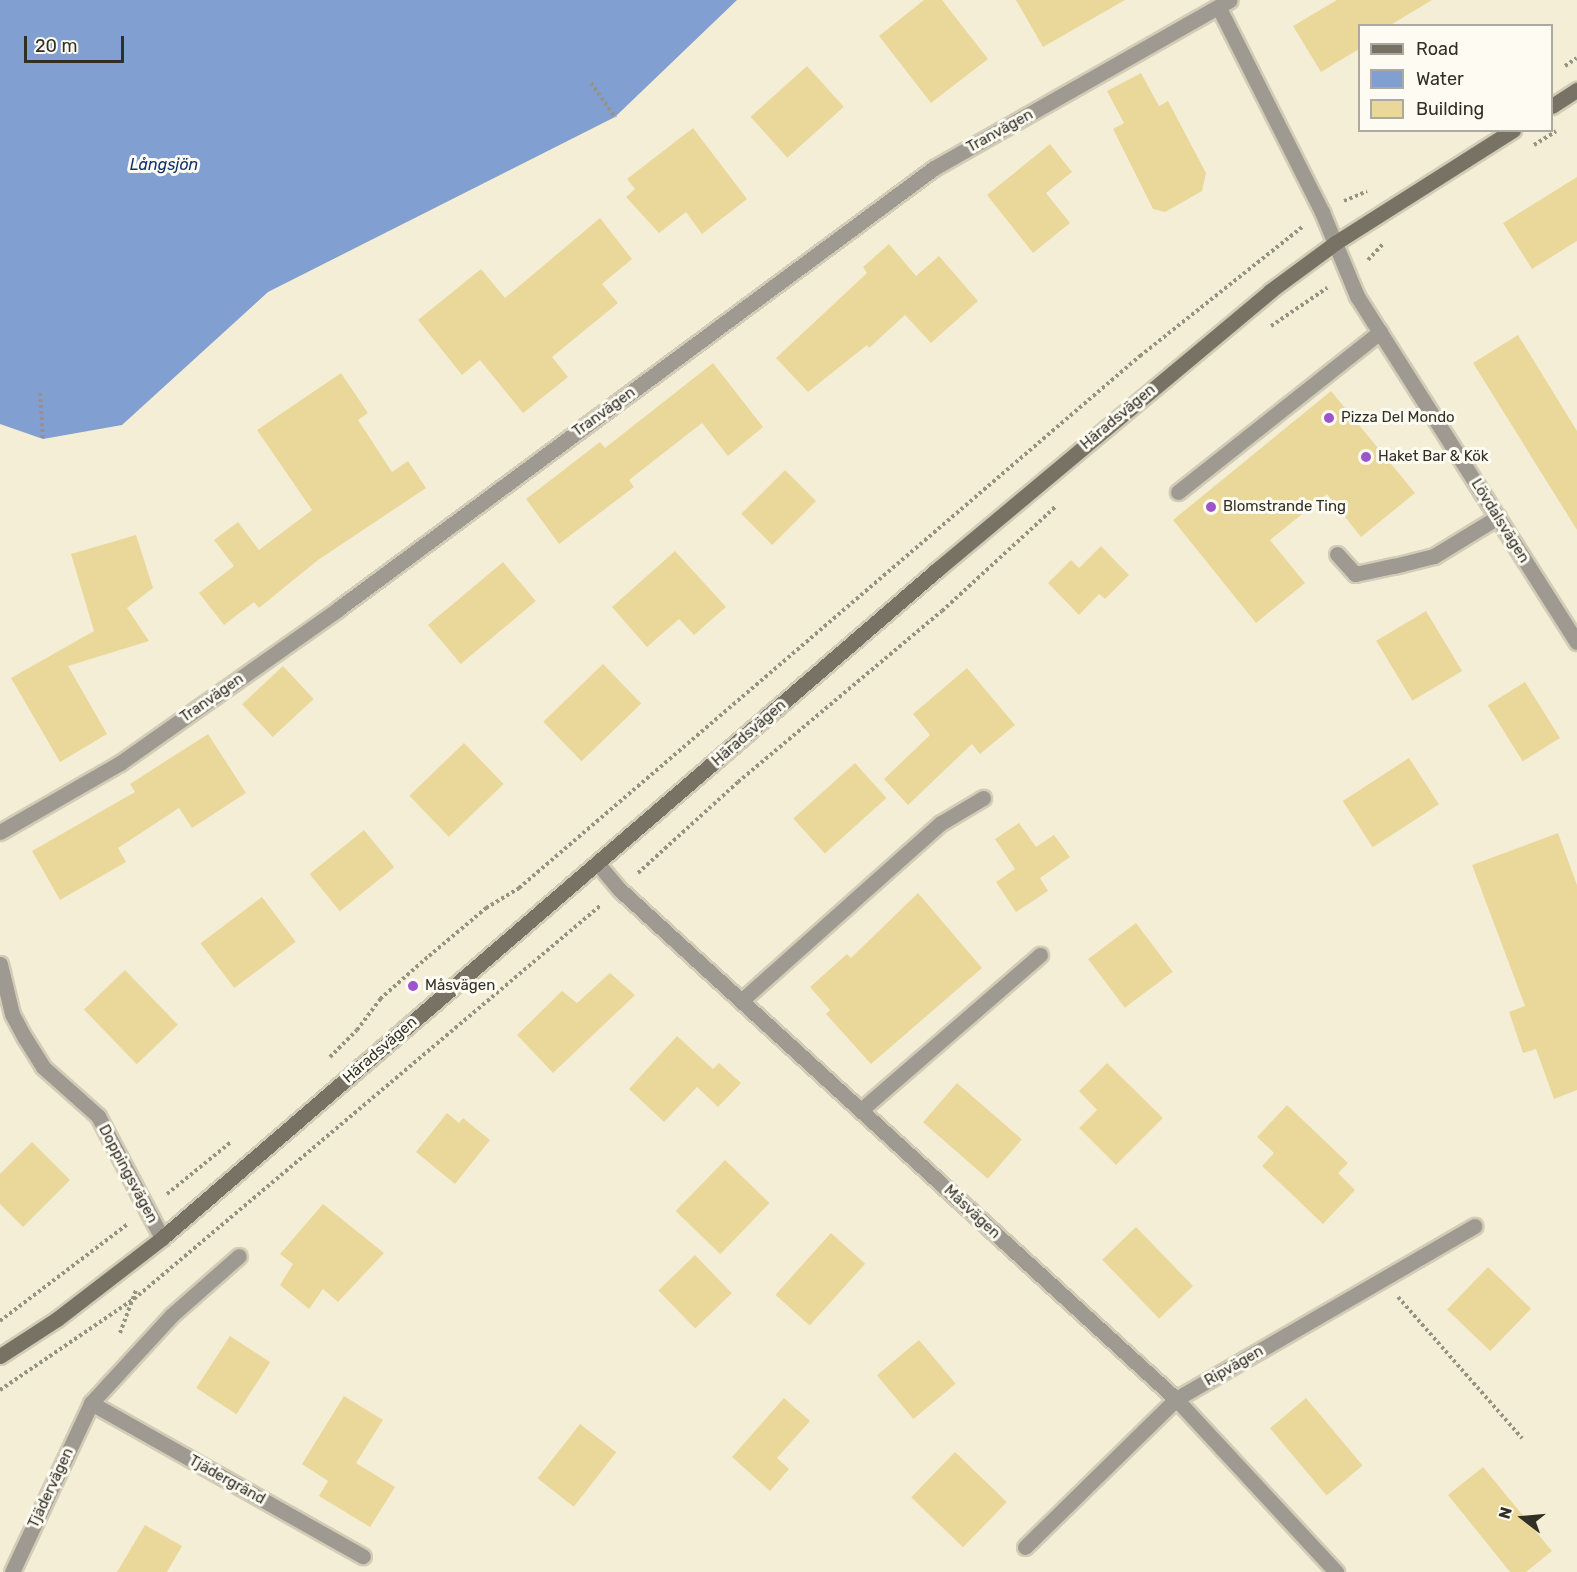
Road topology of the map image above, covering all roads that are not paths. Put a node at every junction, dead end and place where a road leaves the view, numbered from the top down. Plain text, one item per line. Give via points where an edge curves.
1 (1224, 4) edge
2 (1577, 90) edge
3 (1553, 105) edge
4 (1510, 132) edge
5 (1335, 243) junction
6 (1380, 332) junction
7 (1178, 492) dead end
8 (1498, 517) junction
9 (1337, 554) dead end
10 (1577, 642) edge
11 (983, 798) dead end
12 (0, 832) edge
13 (598, 864) junction
14 (1040, 955) dead end
15 (0, 964) edge
16 (742, 1000) junction
17 (861, 1110) junction
18 (1474, 1226) dead end
19 (162, 1238) junction
20 (239, 1256) dead end
21 (0, 1356) edge
22 (1176, 1399) junction
23 (91, 1404) junction
24 (1025, 1547) dead end
25 (363, 1556) dead end
26 (12, 1572) edge
27 (1336, 1572) edge

1 - 5 street, Tranvägen
1 - 12 street, Tranvägen via 934,168 338,609 120,763
2 - 3 street
4 - 5 street, Häradsvägen
5 - 6 street, Lövdalsvägen
5 - 13 street, Häradsvägen via 1172,372
6 - 7 street
6 - 8 street, Lövdalsvägen
8 - 9 street via 1434,556 1394,566 1355,574
8 - 10 street, Lövdalsvägen
11 - 16 street via 941,823
13 - 16 street, Måsvägen via 620,889
13 - 19 street, Häradsvägen
14 - 17 street
15 - 19 street, Doppingsvägen via 12,1014 25,1038 43,1067 98,1116
16 - 17 street, Måsvägen
17 - 22 street, Måsvägen
18 - 22 street, Ripvägen
19 - 21 street, Häradsvägen via 57,1319
20 - 23 street, Tjädervägen via 172,1315
22 - 24 street, Ripvägen
22 - 27 street, Måsvägen
23 - 25 street, Tjädergränd
23 - 26 street, Tjädervägen

